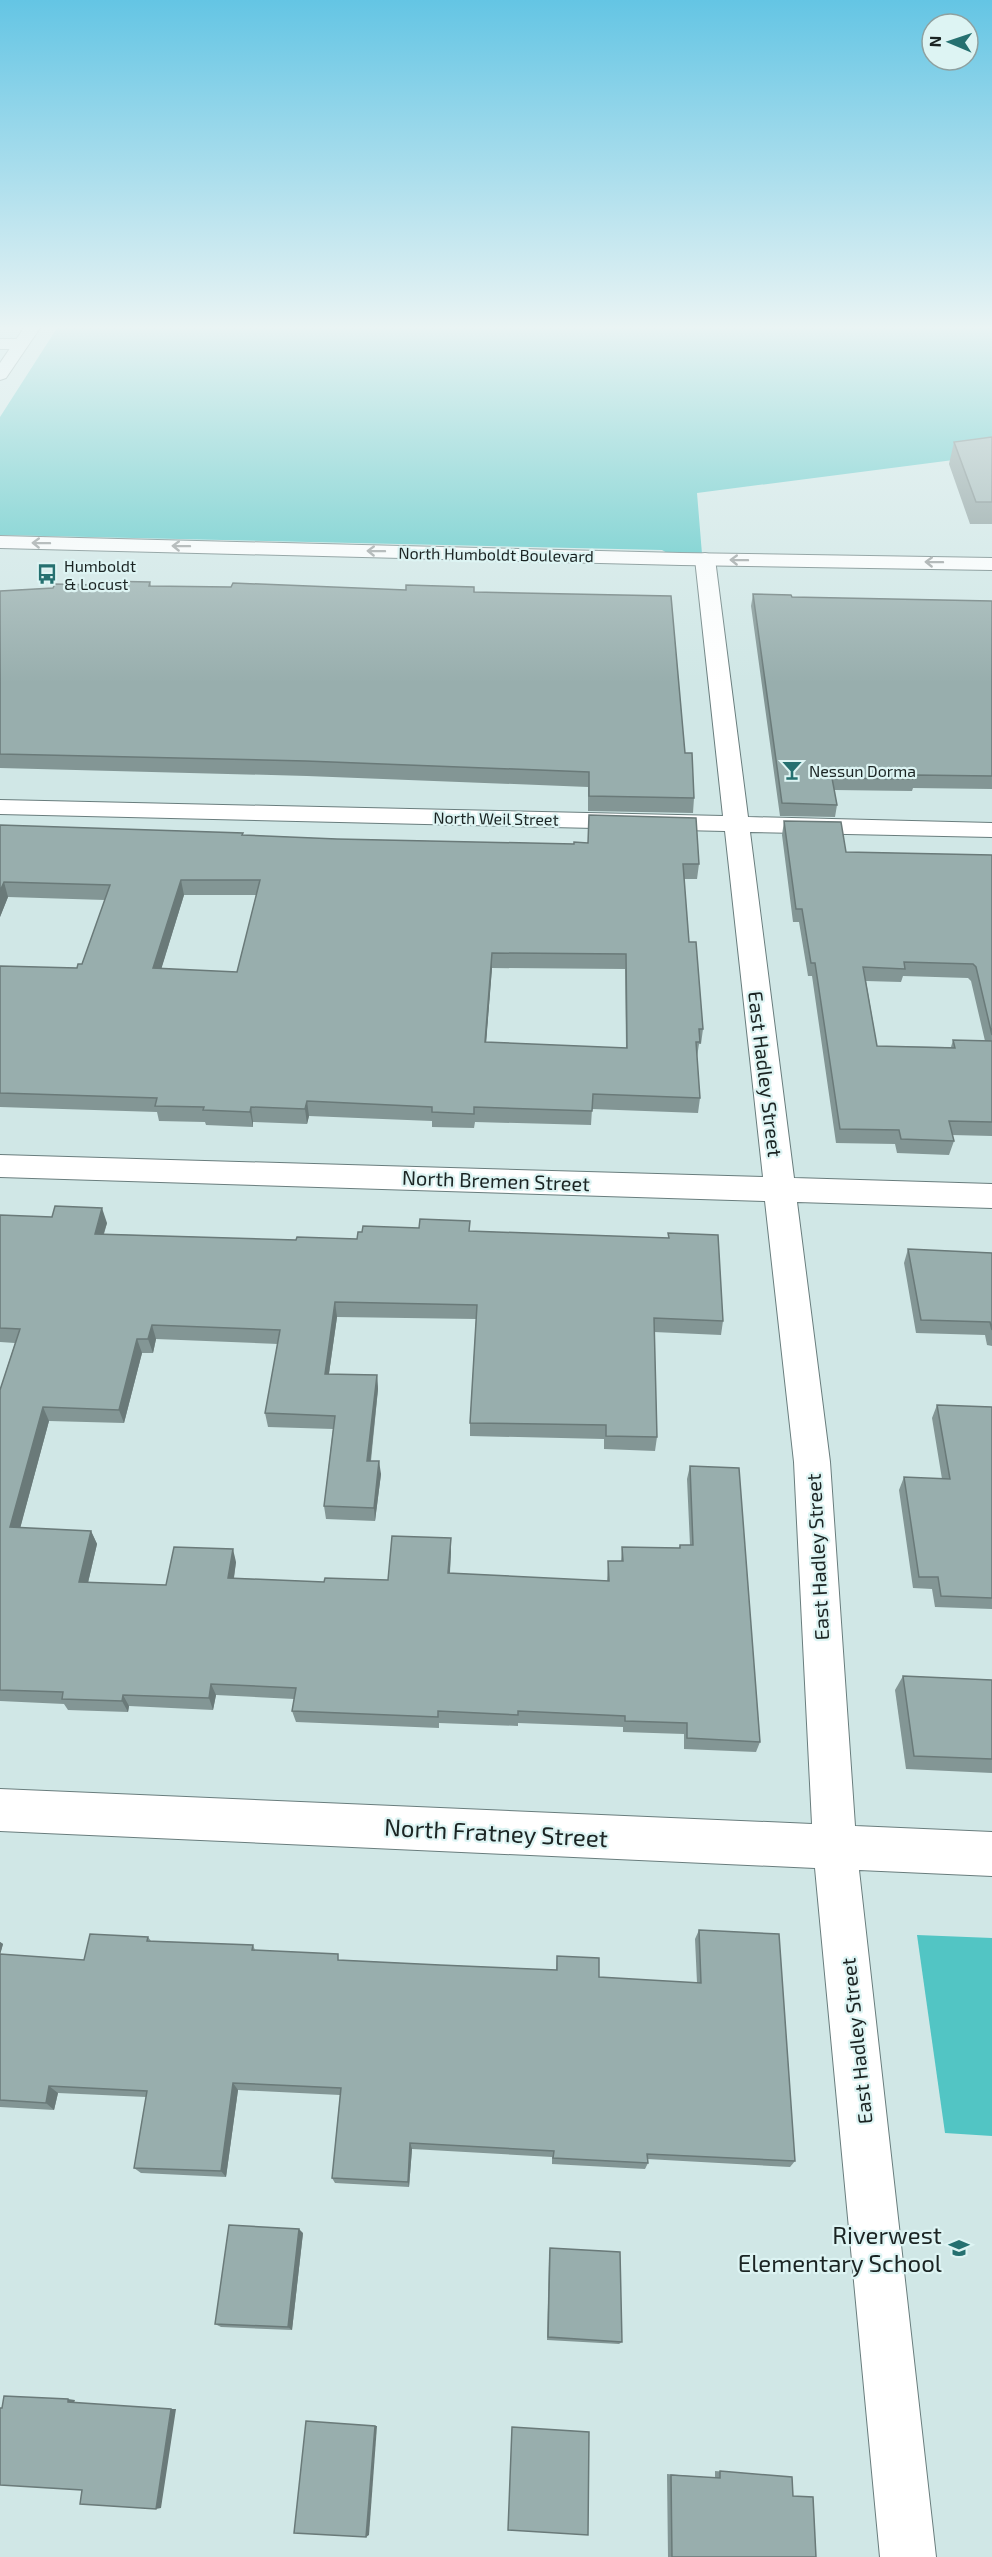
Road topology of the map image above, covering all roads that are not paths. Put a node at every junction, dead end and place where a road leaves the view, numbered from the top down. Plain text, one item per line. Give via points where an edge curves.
1 (0, 542) edge
2 (992, 564) edge
3 (288, 568) dead end
4 (706, 568) junction
5 (992, 583) edge
6 (0, 807) edge
7 (738, 824) junction
8 (992, 830) edge
9 (0, 1166) edge
10 (781, 1188) junction
11 (992, 1196) edge
12 (0, 1810) edge
13 (835, 1847) junction
14 (992, 1854) edge
15 (908, 2557) edge

4 -> 1 street, North Humboldt Boulevard
2 -> 4 street, North Humboldt Boulevard
3 - 4 street
4 - 5 street
4 - 7 street, East Hadley Street
6 - 7 street, North Weil Street
7 - 8 street, North Weil Street
7 - 10 street, East Hadley Street
9 - 10 street, North Bremen Street
10 - 11 street, North Bremen Street
10 - 13 street, East Hadley Street via 812,1462
12 - 13 street, North Fratney Street
13 - 14 street, North Fratney Street
13 - 15 street, East Hadley Street

